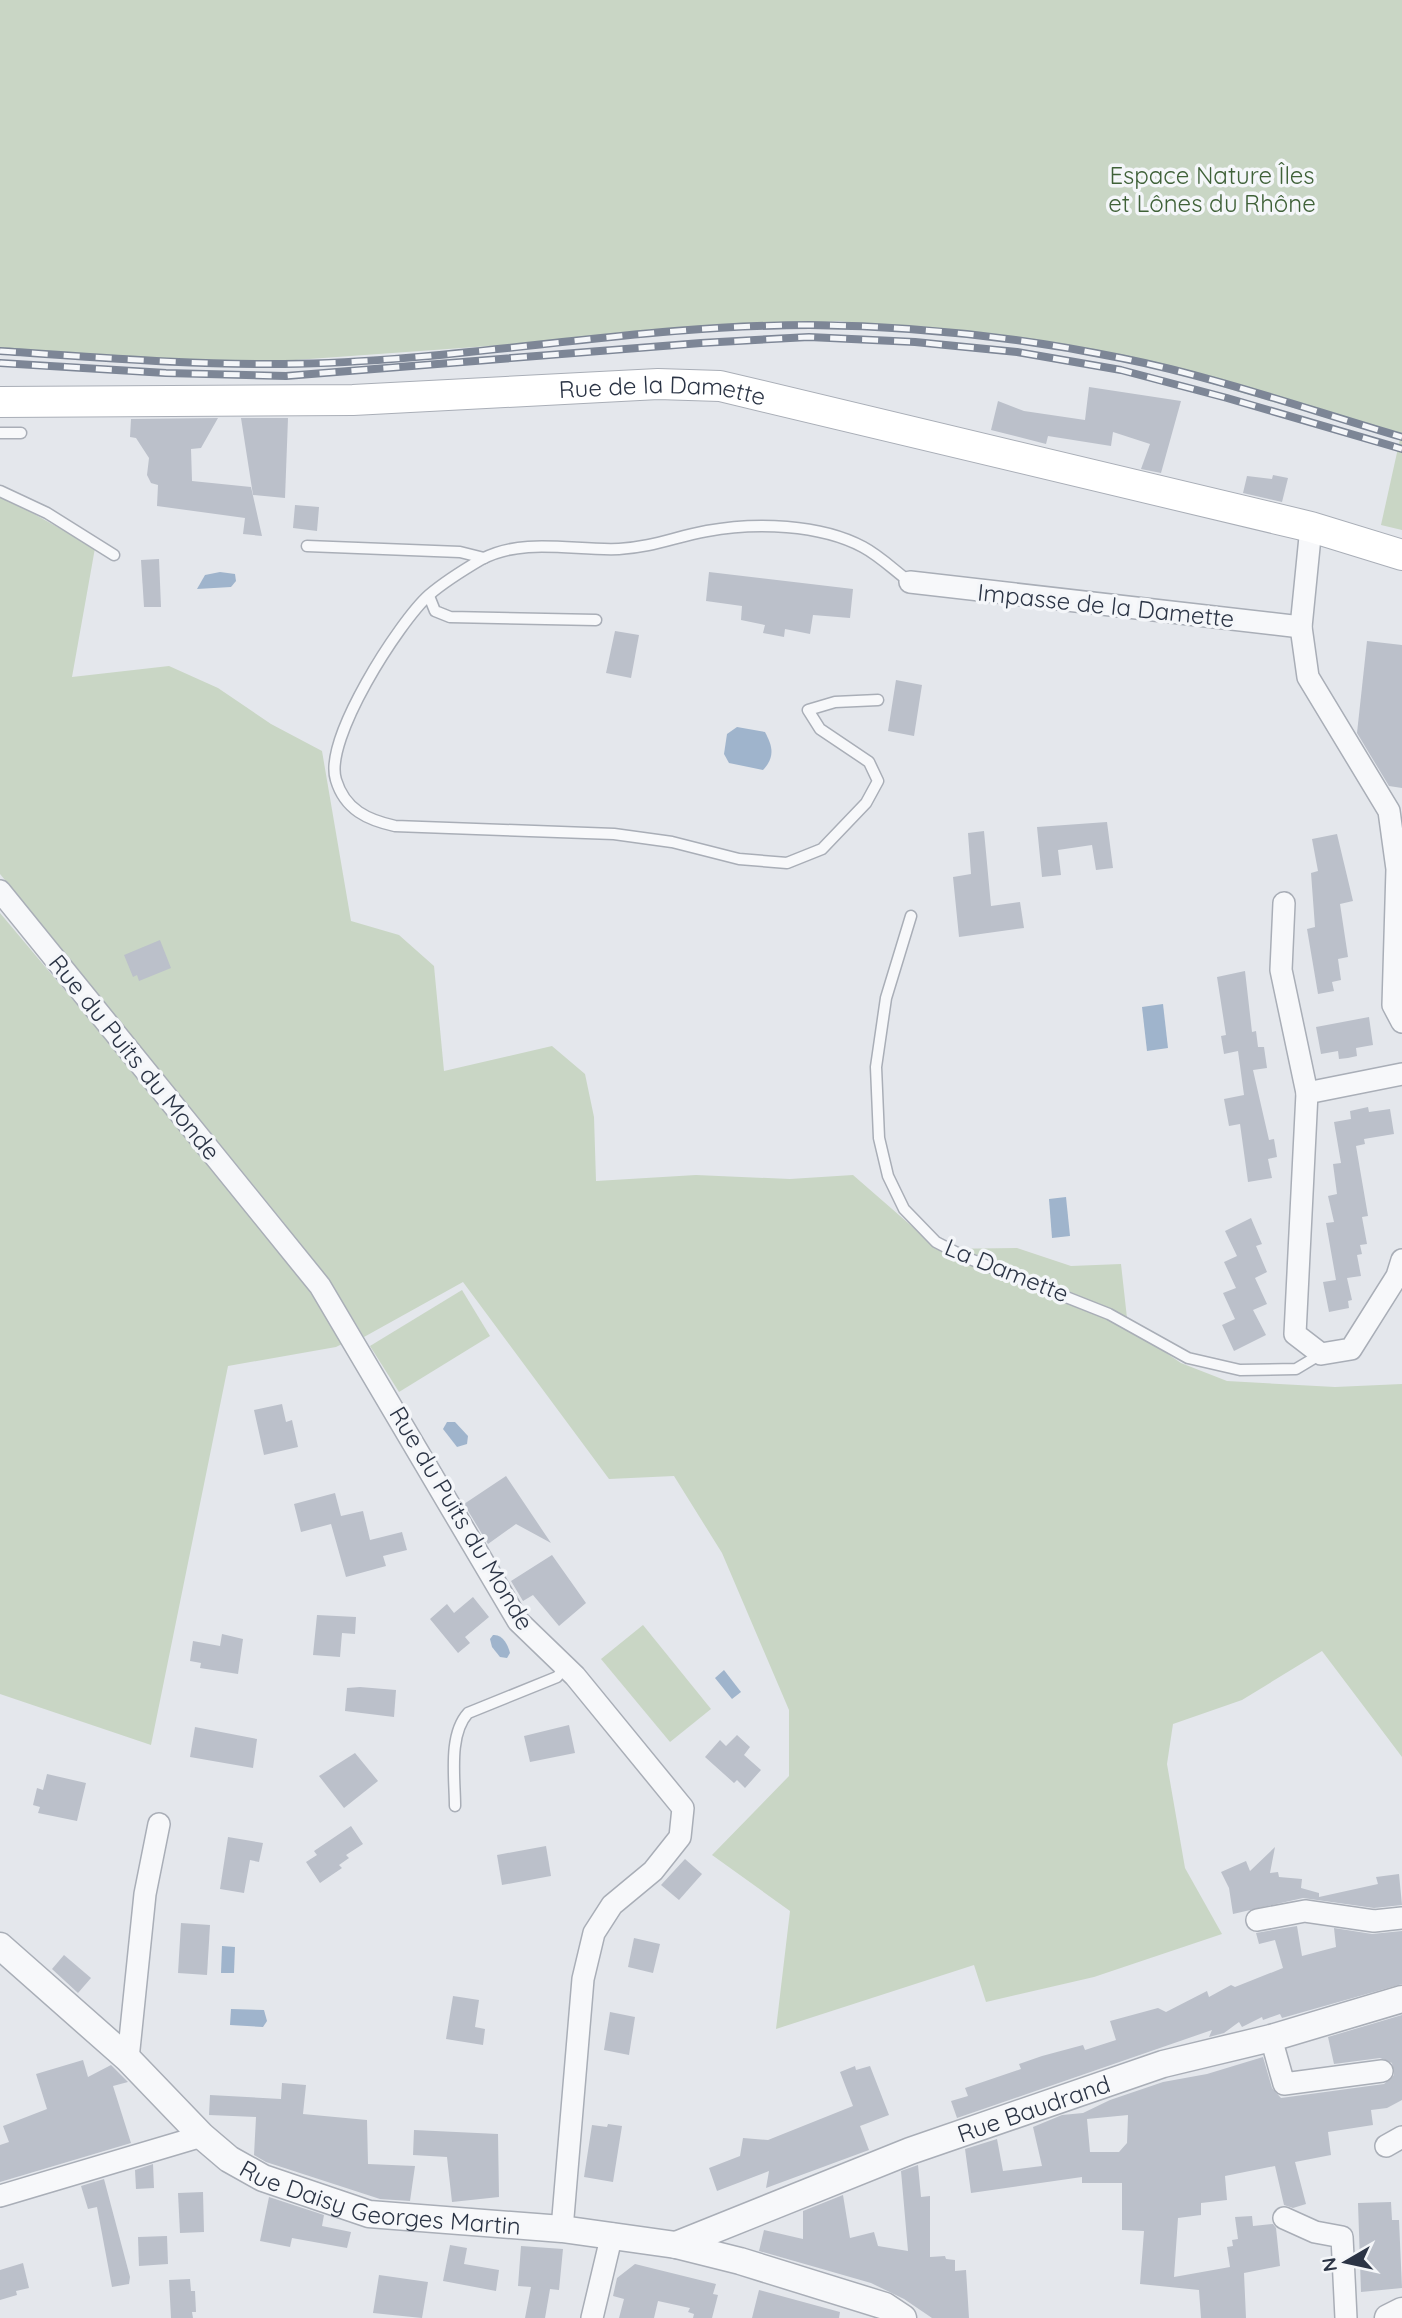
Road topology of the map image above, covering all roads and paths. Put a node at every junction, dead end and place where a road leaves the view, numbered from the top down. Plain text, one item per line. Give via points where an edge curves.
1 (0, 402) edge
2 (0, 433) edge
3 (21, 433) dead end
4 (0, 491) edge
5 (1311, 527) junction
6 (307, 546) dead end
7 (114, 555) dead end
8 (1402, 555) edge
9 (484, 558) junction
10 (910, 582) joint
11 (429, 596) junction
12 (596, 620) dead end
13 (1301, 627) junction
14 (878, 700) dead end
15 (0, 891) edge
16 (1284, 903) dead end
17 (911, 916) dead end
18 (1402, 1021) edge
19 (1402, 1074) edge
20 (1307, 1093) junction
21 (1402, 1260) edge
22 (1321, 1354) junction
23 (565, 1667) junction
24 (455, 1806) dead end
25 (159, 1824) dead end
26 (1402, 1918) edge
27 (1257, 1920) dead end
28 (0, 1945) edge
29 (1402, 1999) edge
30 (1271, 2038) junction
31 (128, 2059) junction
32 (1382, 2071) dead end
33 (202, 2136) junction
34 (0, 2196) edge
35 (750, 2213) junction
36 (1284, 2218) dead end
37 (562, 2229) junction
38 (612, 2234) junction
39 (676, 2245) junction
40 (740, 2261) junction
41 (1402, 2311) edge
42 (592, 2318) edge
43 (903, 2318) edge
44 (1346, 2318) edge
45 (1388, 2318) edge

1 - 5 main road, Rue de la Damette via 353,400 657,384 720,386
2 - 3 lane
4 - 7 lane via 47,513
5 - 8 main road, Rue de la Damette
5 - 13 street
6 - 9 lane via 460,552
9 - 10 lane via 525,547 654,547 707,531 791,529 833,535 864,548
9 - 11 lane
10 - 13 street, Impasse de la Damette
11 - 12 lane via 435,611 450,617
11 - 14 lane via 381,657 338,742 335,779 347,803 367,819 395,826 614,834 672,842 738,859 787,863 822,849 866,803 878,781 869,762 820,729 808,710 835,702
13 - 18 street via 1308,677 1389,811 1396,869 1393,1005
15 - 23 street, Rue du Puits du Monde via 320,1286 518,1621
16 - 20 street via 1281,970
17 - 22 lane, La Damette via 886,998 876,1067 879,1138 888,1176 904,1209 936,1242 1109,1314 1188,1358 1240,1370 1296,1369
19 - 20 street
20 - 22 street via 1295,1334
21 - 22 street, La Damette via 1397,1276 1351,1349
23 - 24 lane via 557,1676 468,1713 462,1720 456,1737
23 - 37 street, Rue du Puits du Monde via 683,1808 680,1837 653,1871 612,1905 594,1933 583,1979
25 - 31 street via 145,1894
26 - 27 street via 1374,1921 1305,1910
28 - 31 street, Rue Daisy Georges Martin
29 - 30 street, Rue Baudrand
30 - 32 street via 1284,2084
30 - 35 street, Rue Baudrand via 1151,2068 910,2151
31 - 33 street, Rue Daisy Georges Martin
33 - 34 street
33 - 37 street, Rue Daisy Georges Martin via 229,2159 263,2178 369,2214
35 - 39 street, Rue Baudrand
35 - 40 street
36 - 44 street via 1315,2232 1342,2237
37 - 38 street, Rue Daisy Georges Martin
38 - 39 street, Rue Daisy Georges Martin
38 - 42 street
39 - 40 street, Rue Daisy Georges Martin
40 - 43 street, Rue Daisy Georges Martin via 885,2306
41 - 45 street

